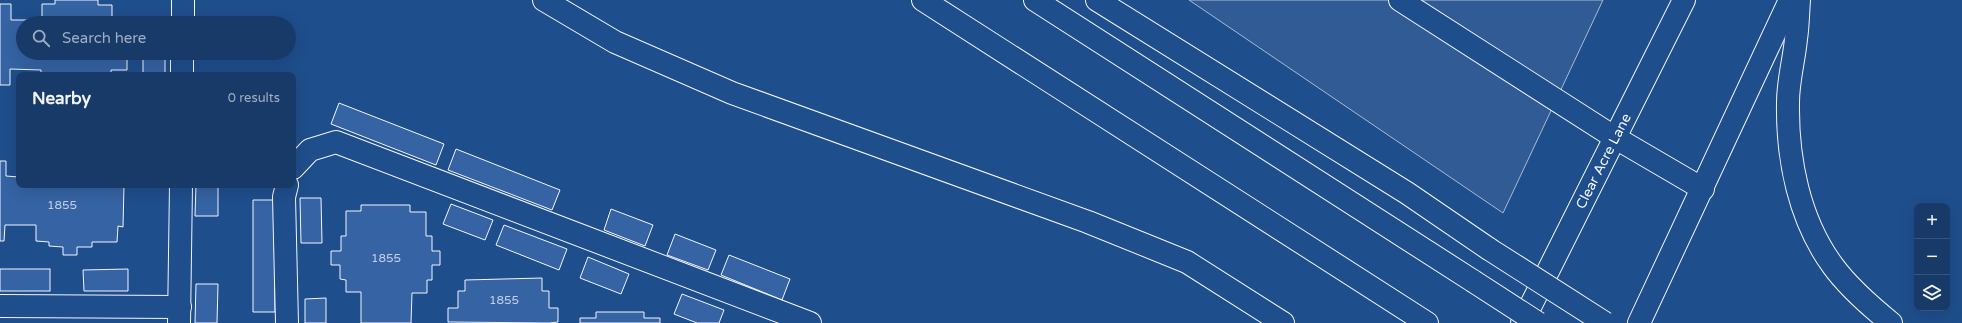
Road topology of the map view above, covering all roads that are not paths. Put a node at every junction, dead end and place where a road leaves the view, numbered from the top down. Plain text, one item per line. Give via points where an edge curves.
1 (183, 0) edge
2 (544, 0) edge
3 (923, 0) edge
4 (1035, 0) edge
5 (1097, 0) edge
6 (1400, 0) edge
7 (1684, 0) edge
8 (1790, 0) edge
9 (1799, 0) edge
10 (183, 16) edge
11 (182, 60) edge
12 (182, 72) edge
13 (1614, 137) junction
14 (296, 165) edge
15 (181, 188) edge
16 (287, 188) edge
17 (1703, 189) junction
18 (0, 306) edge
19 (179, 315) edge
20 (287, 323) edge
21 (810, 323) edge
22 (1283, 323) edge
23 (1427, 323) edge
24 (1522, 323) edge
25 (1538, 323) edge
26 (1605, 323) edge
27 (1639, 323) edge
28 (1891, 323) edge

1 - 10 main road
2 - 22 main road via 615,42 732,94 1088,222 1187,262
3 - 23 main road
4 - 25 main road, bridge
5 - 26 main road, bridge via 1407,193
6 - 13 main road
7 - 13 main road, Clear Acre Lane
8 - 17 main road
9 - 28 main road via 1788,101 1793,173 1809,224 1833,266 1867,304
11 - 12 main road
13 - 17 main road
13 - 24 main road, Clear Acre Lane
14 - 21 main road via 310,150 336,142
15 - 19 main road
16 - 20 main road via 284,197
17 - 27 main road
18 - 19 main road

